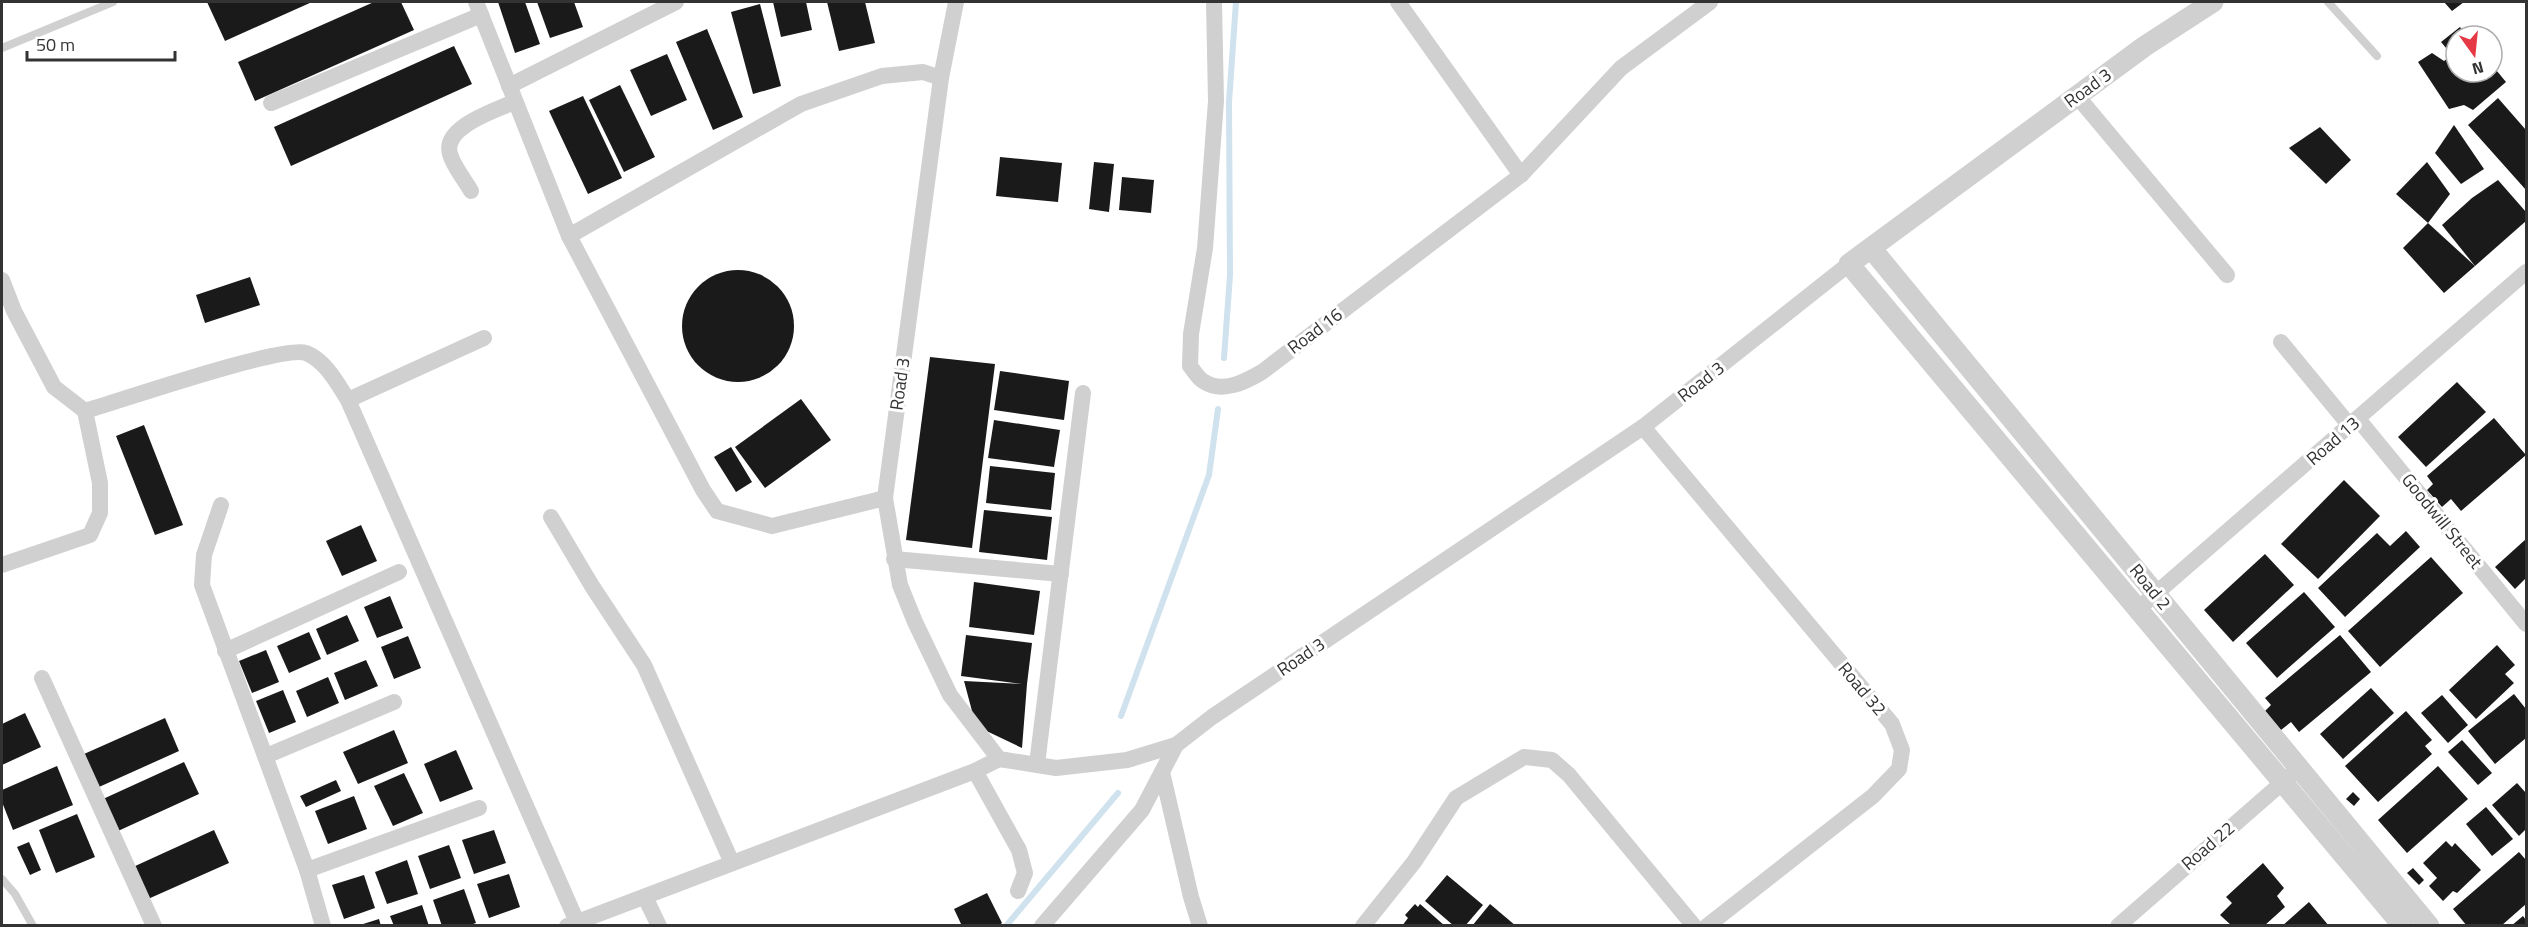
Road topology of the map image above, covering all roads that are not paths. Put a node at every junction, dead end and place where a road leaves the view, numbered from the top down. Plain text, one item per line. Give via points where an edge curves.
1 (113, 2) edge
2 (676, 2) edge
3 (956, 2) edge
4 (1214, 2) edge
5 (1398, 2) edge
6 (1710, 2) edge
7 (2213, 2) edge
8 (2328, 2) edge
9 (478, 8) edge
10 (2, 48) edge
11 (2377, 56) dead end
12 (941, 78) junction
13 (511, 94) junction
14 (2078, 96) junction
15 (271, 103) dead end
16 (1521, 175) junction
17 (471, 191) dead end
18 (569, 236) junction
19 (1871, 248) junction
20 (1849, 264) junction
21 (2526, 272) edge
22 (2227, 275) dead end
23 (2, 280) edge
24 (8, 313) edge
25 (484, 338) dead end
26 (2282, 342) dead end
27 (1083, 393) dead end
28 (348, 400) junction
29 (85, 411) junction
30 (2354, 423) junction
31 (1643, 427) junction
32 (885, 498) junction
33 (220, 505) dead end
34 (551, 517) dead end
35 (894, 559) junction
36 (2, 565) edge
37 (399, 572) dead end
38 (1061, 574) junction
39 (2155, 594) junction
40 (2138, 609) junction
41 (2526, 624) edge
42 (225, 651) junction
43 (42, 678) dead end
44 (394, 702) dead end
45 (1176, 745) junction
46 (266, 756) junction
47 (999, 759) junction
48 (1037, 764) junction
49 (975, 771) junction
50 (1162, 772) junction
51 (2291, 775) junction
52 (479, 808) dead end
53 (732, 863) junction
54 (307, 870) junction
55 (2, 879) edge
56 (1018, 891) dead end
57 (645, 897) junction
58 (572, 924) edge
59 (33, 926) edge
60 (154, 926) edge
61 (323, 926) edge
62 (659, 926) edge
63 (1042, 926) edge
64 (1200, 926) edge
65 (1363, 926) edge
66 (1694, 926) edge
67 (1707, 926) edge
68 (2118, 926) edge
69 (2403, 926) edge
70 (2429, 926) edge

1 - 10 lane
2 - 13 street
3 - 12 street, Road 3
4 - 16 street, Road 16 via 1216,101 1205,248 1191,334 1190,366 1203,381 1220,387 1244,382 1262,372
5 - 16 street
6 - 16 street, Road 16 via 1621,68
7 - 14 street, Road 3
8 - 11 lane
9 - 13 street
9 - 15 street
12 - 18 street via 923,72 882,76 801,104
12 - 32 street, Road 3
13 - 17 street via 458,129 449,142 450,154
13 - 18 street
14 - 19 street, Road 3
14 - 22 street
18 - 32 street via 717,511 772,526
19 - 20 street, Road 3
19 - 39 street, Road 2
20 - 31 street, Road 3
20 - 40 street, Road 2
21 - 30 street, Road 13
23 - 24 street
24 - 29 street via 54,387
25 - 28 street
26 - 30 street, Goodwill Street
27 - 38 street
28 - 29 street via 327,369 305,353 269,355
28 - 58 street
29 - 36 street via 100,483 100,513 90,535
30 - 39 street, Road 13
30 - 41 street, Goodwill Street
31 - 45 street, Road 3
31 - 67 street, Road 32 via 1892,724 1902,750 1899,769 1873,796
32 - 35 street, Road 3
33 - 42 street via 201,572 205,598
34 - 53 street via 644,665
35 - 38 street
35 - 47 street, Road 3 via 911,613 950,695
37 - 42 street
38 - 48 street
39 - 40 street, Road 13
39 - 51 street, Road 2
40 - 51 street, Road 2
42 - 46 street
43 - 60 street
44 - 46 street
45 - 48 street, Road 3 via 1127,760 1056,768
45 - 50 street
46 - 54 street
47 - 48 street, Road 3
47 - 49 street
49 - 53 street
49 - 56 street via 1019,850 1025,873
50 - 63 street via 1142,810
50 - 64 street
51 - 68 street, Road 22
51 - 69 street, Road 2
51 - 70 street, Road 2
52 - 54 street
53 - 57 street
54 - 61 street
55 - 59 lane
57 - 58 street
57 - 62 street
65 - 66 street via 1414,862 1456,798 1524,757 1552,760 1569,775

